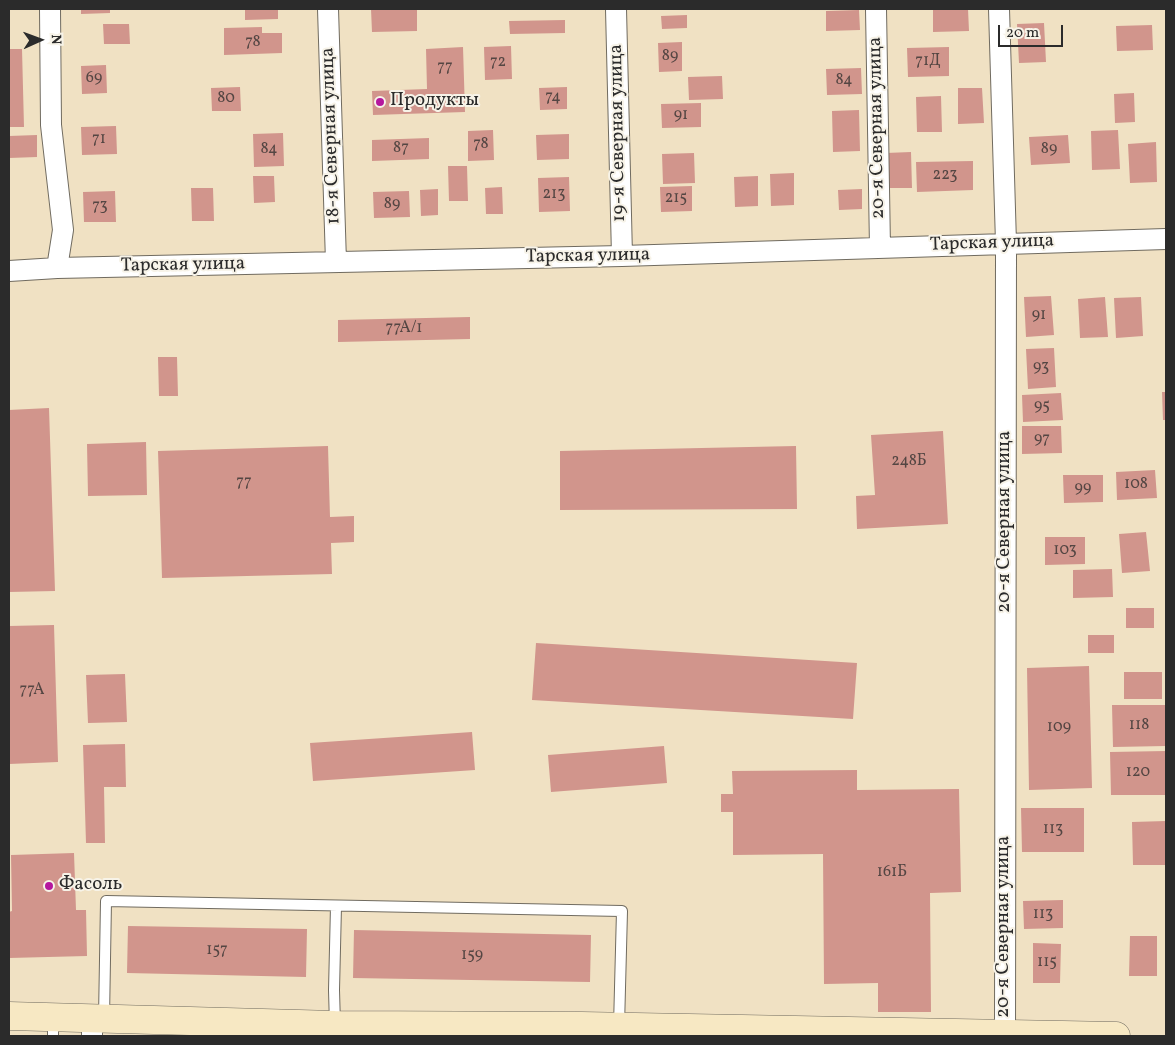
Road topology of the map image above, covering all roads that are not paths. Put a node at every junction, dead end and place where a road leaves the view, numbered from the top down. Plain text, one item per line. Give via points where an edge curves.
1 (50, 9) edge
2 (328, 9) edge
3 (616, 9) edge
4 (876, 9) edge
5 (999, 9) edge
6 (1166, 239) edge
7 (1006, 243) junction
8 (880, 248) junction
9 (622, 256) junction
10 (336, 262) junction
11 (57, 268) junction
12 (9, 271) edge
13 (336, 906) junction
14 (9, 1016) edge
15 (96, 1024) edge
16 (53, 1027) edge
17 (619, 1027) junction
18 (335, 1031) edge
19 (663, 1032) edge
20 (1005, 1035) edge
21 (1116, 1036) edge

1 - 11 street via 51,125 63,230
2 - 10 street, 18-я Северная улица
3 - 9 street, 19-я Северная улица
4 - 8 street, 20-я Северная улица
5 - 7 street, 20-я Северная улица
6 - 7 street, Тарская улица
7 - 8 street, Тарская улица
7 - 20 street, 20-я Северная улица
8 - 9 street, Тарская улица
9 - 10 street, Тарская улица
10 - 11 street, Тарская улица
11 - 12 street, Тарская улица
13 - 15 lane via 106,901
13 - 17 lane via 622,911
13 - 18 lane
14 - 16 street
15 - 16 street
15 - 18 street
17 - 18 street
17 - 19 street
19 - 20 street
20 - 21 street

